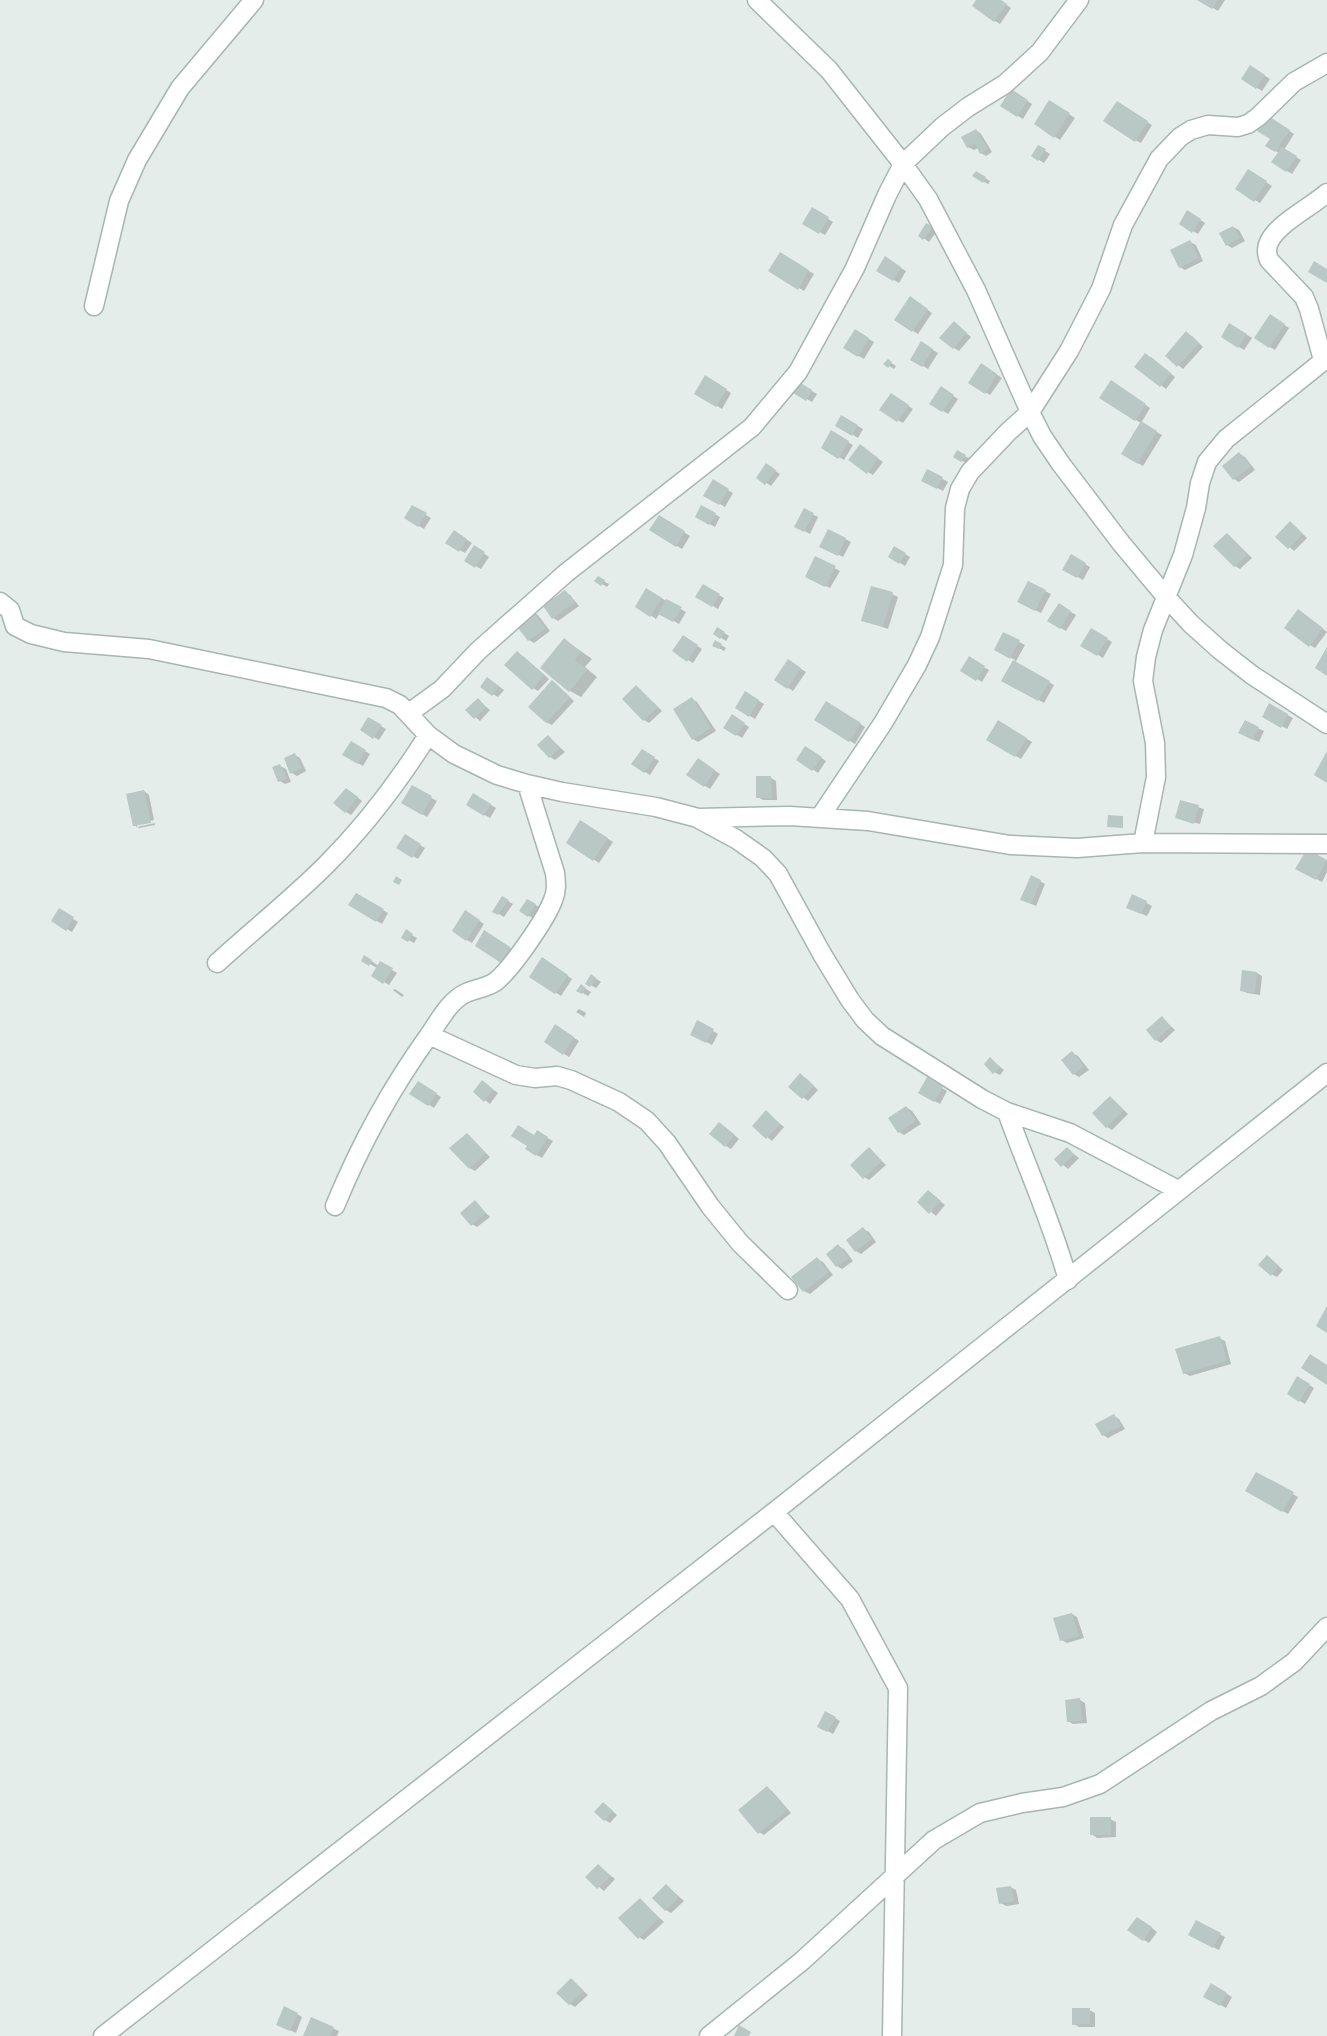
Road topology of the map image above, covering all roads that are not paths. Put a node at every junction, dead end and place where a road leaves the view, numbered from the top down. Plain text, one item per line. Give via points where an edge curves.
1 (254, 0) edge
2 (758, 0) edge
3 (1078, 0) edge
4 (1327, 63) edge
5 (903, 164) junction
6 (1327, 193) edge
7 (94, 306) dead end
8 (1325, 359) edge
9 (1030, 412) junction
10 (1167, 598) junction
11 (0, 602) edge
12 (409, 713) junction
13 (1327, 724) edge
14 (428, 735) junction
15 (527, 784) junction
16 (820, 817) junction
17 (698, 818) junction
18 (1143, 843) junction
19 (1327, 844) edge
20 (217, 963) dead end
21 (429, 1035) junction
22 (1327, 1073) edge
23 (1007, 1112) junction
24 (1178, 1190) junction
25 (335, 1206) dead end
26 (1068, 1280) junction
27 (788, 1290) dead end
28 (774, 1512) junction
29 (1324, 1637) edge
30 (896, 1874) junction
31 (103, 2036) edge
32 (709, 2036) edge
33 (892, 2036) edge

1 - 7 street via 180,88 136,160 119,201
2 - 5 street via 829,70
3 - 5 street via 1040,52 1005,84 942,127
4 - 9 street via 1294,82 1248,124 1208,125 1191,130 1159,159 1123,225 1087,320
5 - 9 street via 967,272
5 - 12 street via 855,268 798,372 752,427 566,573 485,644 442,688
6 - 8 street via 1280,230 1269,242 1266,253 1304,297
8 - 10 street via 1226,439 1207,462 1183,555
9 - 10 street via 1061,465
9 - 16 street via 970,472 960,489 955,508 953,565 930,637 883,723
10 - 13 street via 1252,675
10 - 18 street via 1153,630 1143,681 1155,743 1156,777
11 - 12 street via 10,610 15,626 31,634 90,646 149,649 371,694
12 - 14 street
14 - 15 street via 475,766
14 - 20 street via 381,802 326,865
15 - 17 street
15 - 21 street via 555,873 554,899 506,972 494,982 464,994
16 - 17 street
16 - 18 street via 917,828 1010,845 1077,848
17 - 23 street via 736,839 778,874 822,954 865,1020 882,1036
18 - 19 street
21 - 25 street via 390,1092
21 - 27 street via 516,1076 571,1080 619,1102 647,1121 740,1243
22 - 24 street
23 - 24 street via 1070,1133
23 - 26 street via 1055,1233
24 - 26 street
26 - 28 street
28 - 30 street via 850,1599 898,1688
28 - 31 street
29 - 30 street via 1261,1686 1211,1711 1100,1784 1063,1797 980,1814 934,1840
30 - 32 street via 802,1961
30 - 33 street

